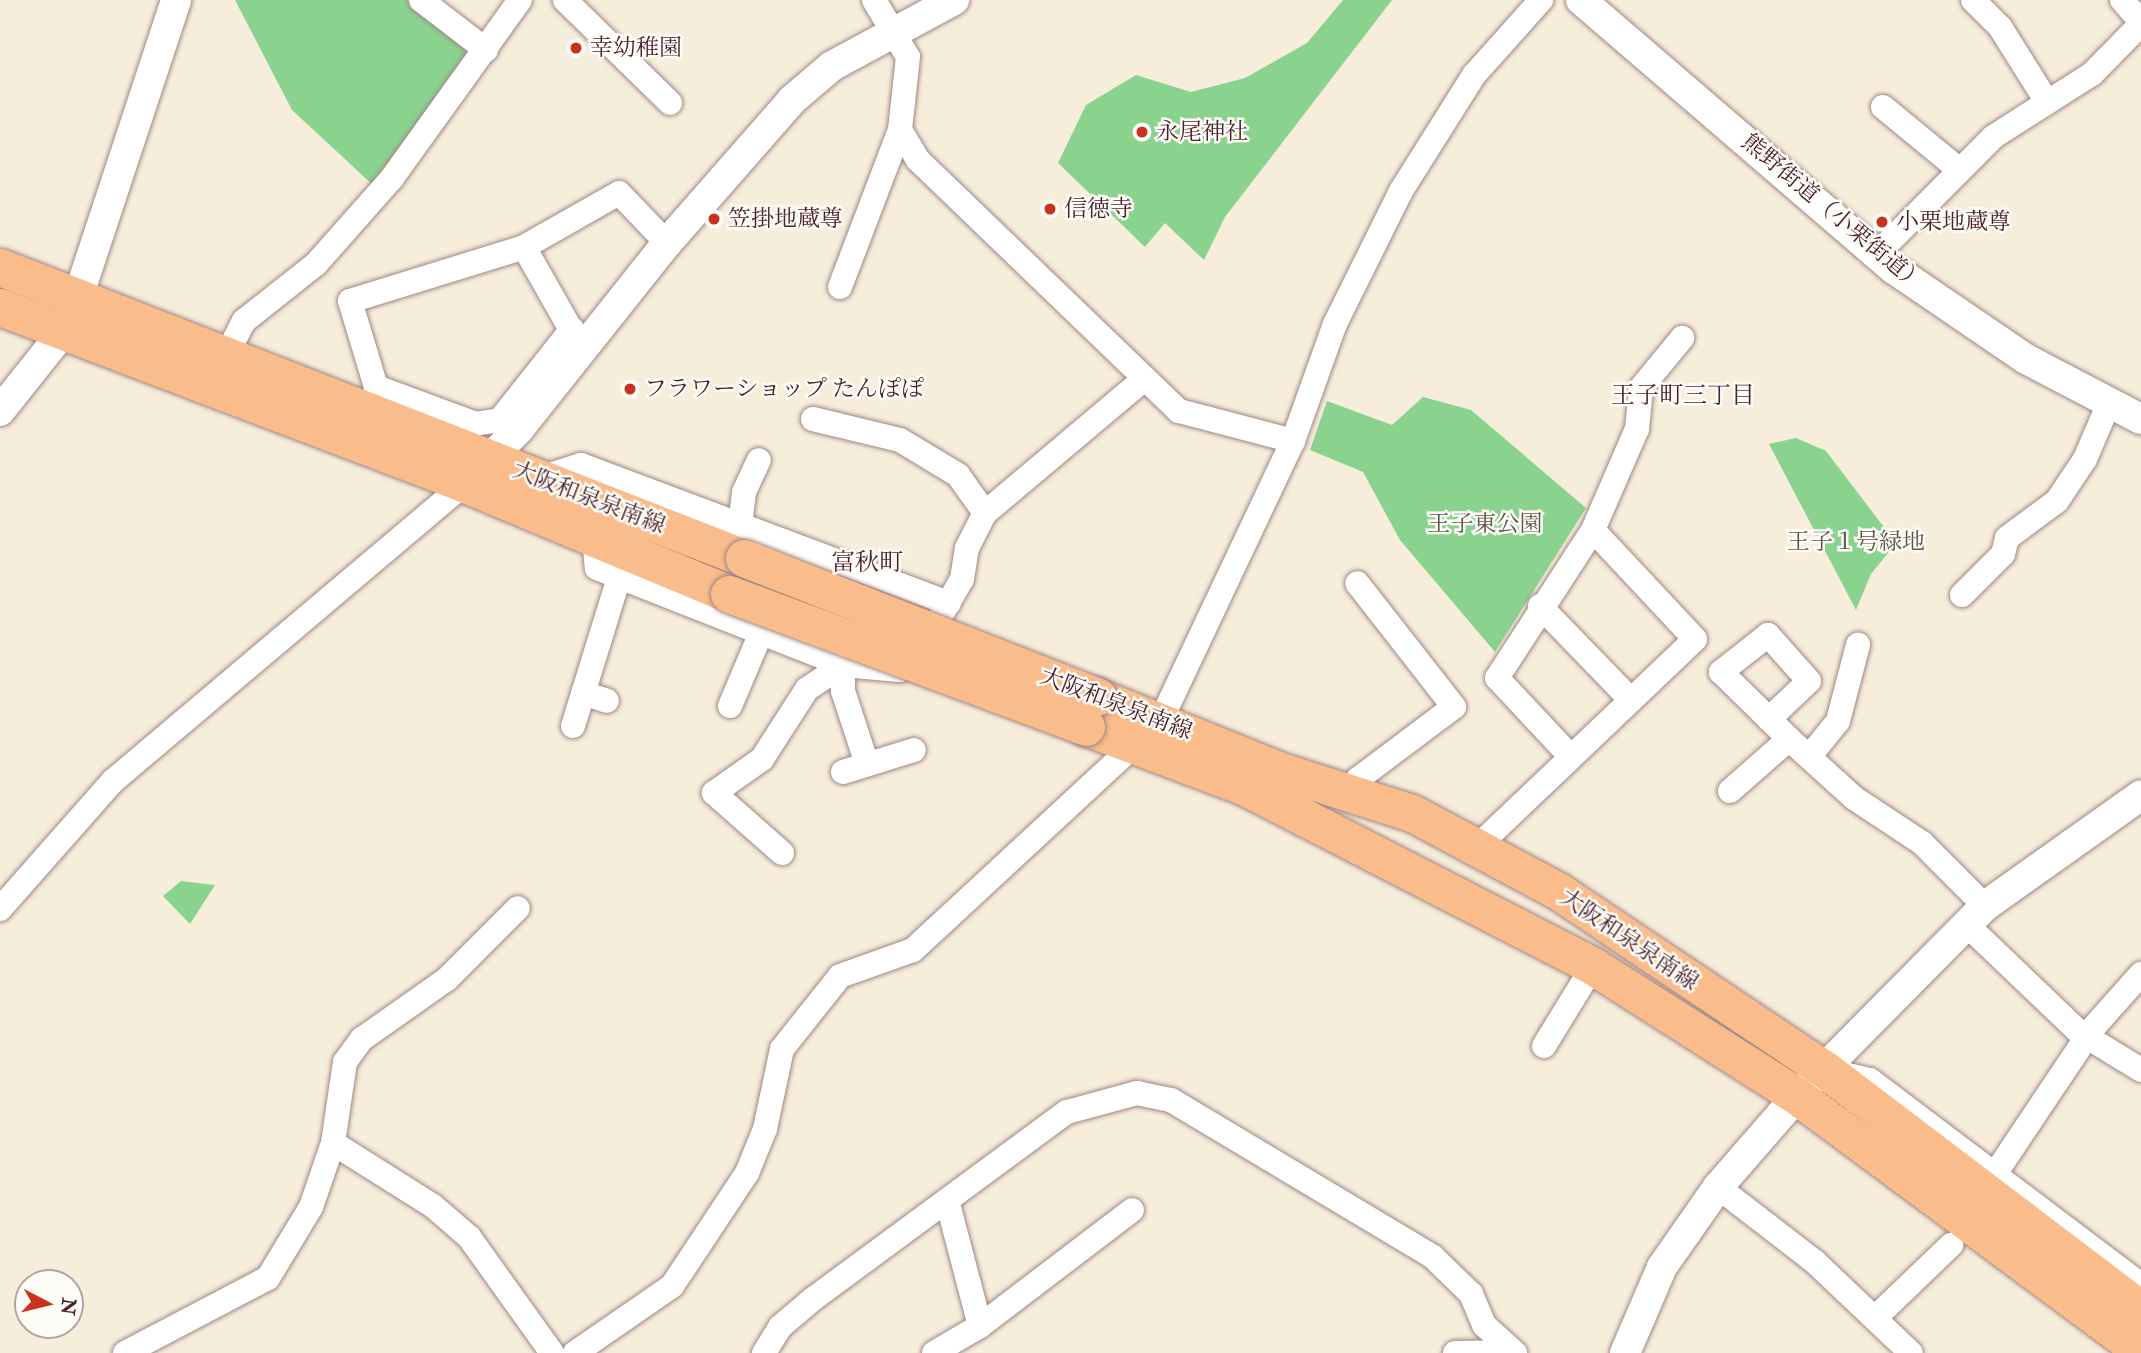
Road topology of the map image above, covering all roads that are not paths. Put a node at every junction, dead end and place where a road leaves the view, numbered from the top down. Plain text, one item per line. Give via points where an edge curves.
1 (176, 0) edge
2 (421, 0) edge
3 (520, 0) edge
4 (565, 0) edge
5 (874, 0) edge
6 (954, 0) edge
7 (1541, 0) edge
8 (1581, 0) edge
9 (1973, 0) edge
10 (2122, 0) edge
11 (895, 29) junction
12 (2138, 33) edge
13 (486, 50) junction
14 (2047, 102) junction
15 (670, 103) dead end
16 (1882, 107) dead end
17 (900, 130) junction
18 (1957, 168) junction
19 (667, 243) junction
20 (524, 247) junction
21 (1876, 255) junction
22 (0, 267) edge
23 (840, 287) dead end
24 (78, 297) junction
25 (0, 307) edge
26 (62, 333) junction
27 (1682, 338) dead end
28 (577, 340) junction
29 (227, 354) junction
30 (1142, 381) junction
31 (2109, 402) junction
32 (0, 411) edge
33 (813, 419) dead end
34 (2141, 419) edge
35 (1293, 441) junction
36 (759, 460) dead end
37 (476, 472) junction
38 (985, 513) junction
39 (1593, 530) junction
40 (594, 536) junction
41 (742, 542) junction
42 (619, 577) junction
43 (1357, 583) dead end
44 (1962, 595) dead end
45 (949, 604) junction
46 (1540, 606) junction
47 (761, 633) junction
48 (1858, 645) dead end
49 (843, 665) junction
50 (583, 693) junction
51 (1631, 700) junction
52 (607, 701) dead end
53 (730, 706) dead end
54 (1092, 712) junction
55 (1769, 719) dead end
56 (573, 726) dead end
57 (1149, 732) junction
58 (1789, 739) junction
59 (914, 750) dead end
60 (1571, 757) junction
61 (1809, 757) junction
62 (867, 764) junction
63 (843, 772) dead end
64 (1730, 792) dead end
65 (1351, 793) junction
66 (2140, 797) edge
67 (1479, 845) junction
68 (782, 853) dead end
69 (518, 908) dead end
70 (0, 909) edge
71 (1976, 916) junction
72 (1593, 966) junction
73 (2141, 974) edge
74 (2087, 1037) junction
75 (1544, 1046) dead end
76 (1824, 1069) junction
77 (2141, 1070) edge
78 (1797, 1096) junction
79 (333, 1143) junction
80 (1997, 1171) junction
81 (1718, 1187) junction
82 (948, 1203) junction
83 (1132, 1210) dead end
84 (1951, 1245) dead end
85 (2141, 1285) edge
86 (2141, 1310) edge
87 (1877, 1316) junction
88 (980, 1326) junction
89 (177, 1329) junction
90 (2141, 1351) edge
91 (1514, 1352) edge
92 (125, 1353) edge
93 (170, 1353) edge
94 (552, 1353) edge
95 (575, 1353) edge
96 (764, 1353) edge
97 (934, 1353) edge
98 (1455, 1353) edge
99 (1625, 1353) edge
100 (1911, 1353) edge

1 - 24 street
2 - 13 street
3 - 13 street
4 - 15 street
5 - 11 street
6 - 11 street
7 - 35 street via 1474,75 1401,191 1335,324
8 - 21 street, 熊野街道（小栗街道）
9 - 14 street via 2000,27
10 - 12 street
11 - 17 street via 910,76
11 - 19 street via 832,66 792,100
12 - 14 street via 2092,74
13 - 29 street via 358,218 316,264 244,321
14 - 18 street
16 - 18 street
17 - 23 street
17 - 30 street via 918,160
18 - 21 street
19 - 20 street via 619,193
19 - 28 street
20 - 28 street
20 - 28 street via 350,301 376,387 476,424 500,420
21 - 31 street, 熊野街道（小栗街道） via 1998,342
22 - 24 main road, 大阪和泉泉南線
24 - 26 street
24 - 29 main road, 大阪和泉泉南線
25 - 26 main road, 大阪和泉泉南線
26 - 32 street
26 - 37 main road, 大阪和泉泉南線
27 - 39 street via 1641,388 1637,429
28 - 37 street
29 - 37 main road, 大阪和泉泉南線
30 - 35 street via 1179,411
30 - 38 street
31 - 34 street, 熊野街道（小栗街道）
31 - 44 street via 2085,459 2057,501 2007,538 2003,554
33 - 38 street via 900,440 958,475
35 - 57 street
36 - 41 street via 744,492
37 - 40 main road, 大阪和泉泉南線
37 - 41 main road, 大阪和泉泉南線 via 544,477
37 - 70 street via 113,781
38 - 45 street
39 - 46 street
39 - 51 street via 1695,639
40 - 42 street via 597,568
40 - 54 main road, 大阪和泉泉南線, bridge via 729,594
41 - 45 street
41 - 54 main road, 大阪和泉泉南線, bridge
42 - 47 street
42 - 50 street
43 - 65 street via 1454,707 1358,779
45 - 49 street via 921,650 900,670
46 - 51 street
46 - 60 street via 1497,678
47 - 49 street
47 - 53 street
48 - 61 street via 1838,721
49 - 62 street via 843,691
49 - 68 street via 807,689 762,759 714,793
50 - 52 street
50 - 56 street
51 - 60 street
54 - 57 main road, 大阪和泉泉南線
55 - 58 street
57 - 65 main road, 大阪和泉泉南線
57 - 72 main road, 大阪和泉泉南線 via 1243,786
57 - 95 street via 1024,840 913,950 840,976 782,1049 765,1129 747,1173 672,1286
58 - 61 street
58 - 64 street
59 - 62 street
60 - 67 street
61 - 71 street via 1853,797 1922,843
62 - 63 street
65 - 67 main road, 大阪和泉泉南線
66 - 71 street
67 - 76 main road, 大阪和泉泉南線
69 - 79 street via 447,979 362,1040 345,1062
71 - 74 street
71 - 76 street
72 - 75 street
72 - 78 main road, 大阪和泉泉南線
73 - 74 street
74 - 77 street
74 - 80 street
76 - 78 street
76 - 80 street via 1870,1080
76 - 86 main road, 大阪和泉泉南線
78 - 81 street
78 - 90 main road, 大阪和泉泉南線
79 - 89 street via 311,1207 268,1278
79 - 94 street via 433,1206 469,1237
80 - 85 street
81 - 87 street
81 - 99 street via 1662,1267
82 - 88 street
82 - 91 street via 1067,1112 1137,1093 1171,1100 1433,1257 1471,1294 1484,1325
82 - 96 street via 813,1299 780,1327
83 - 88 street
84 - 87 street
87 - 100 street
88 - 97 street
89 - 92 street
89 - 93 street
91 - 98 street

